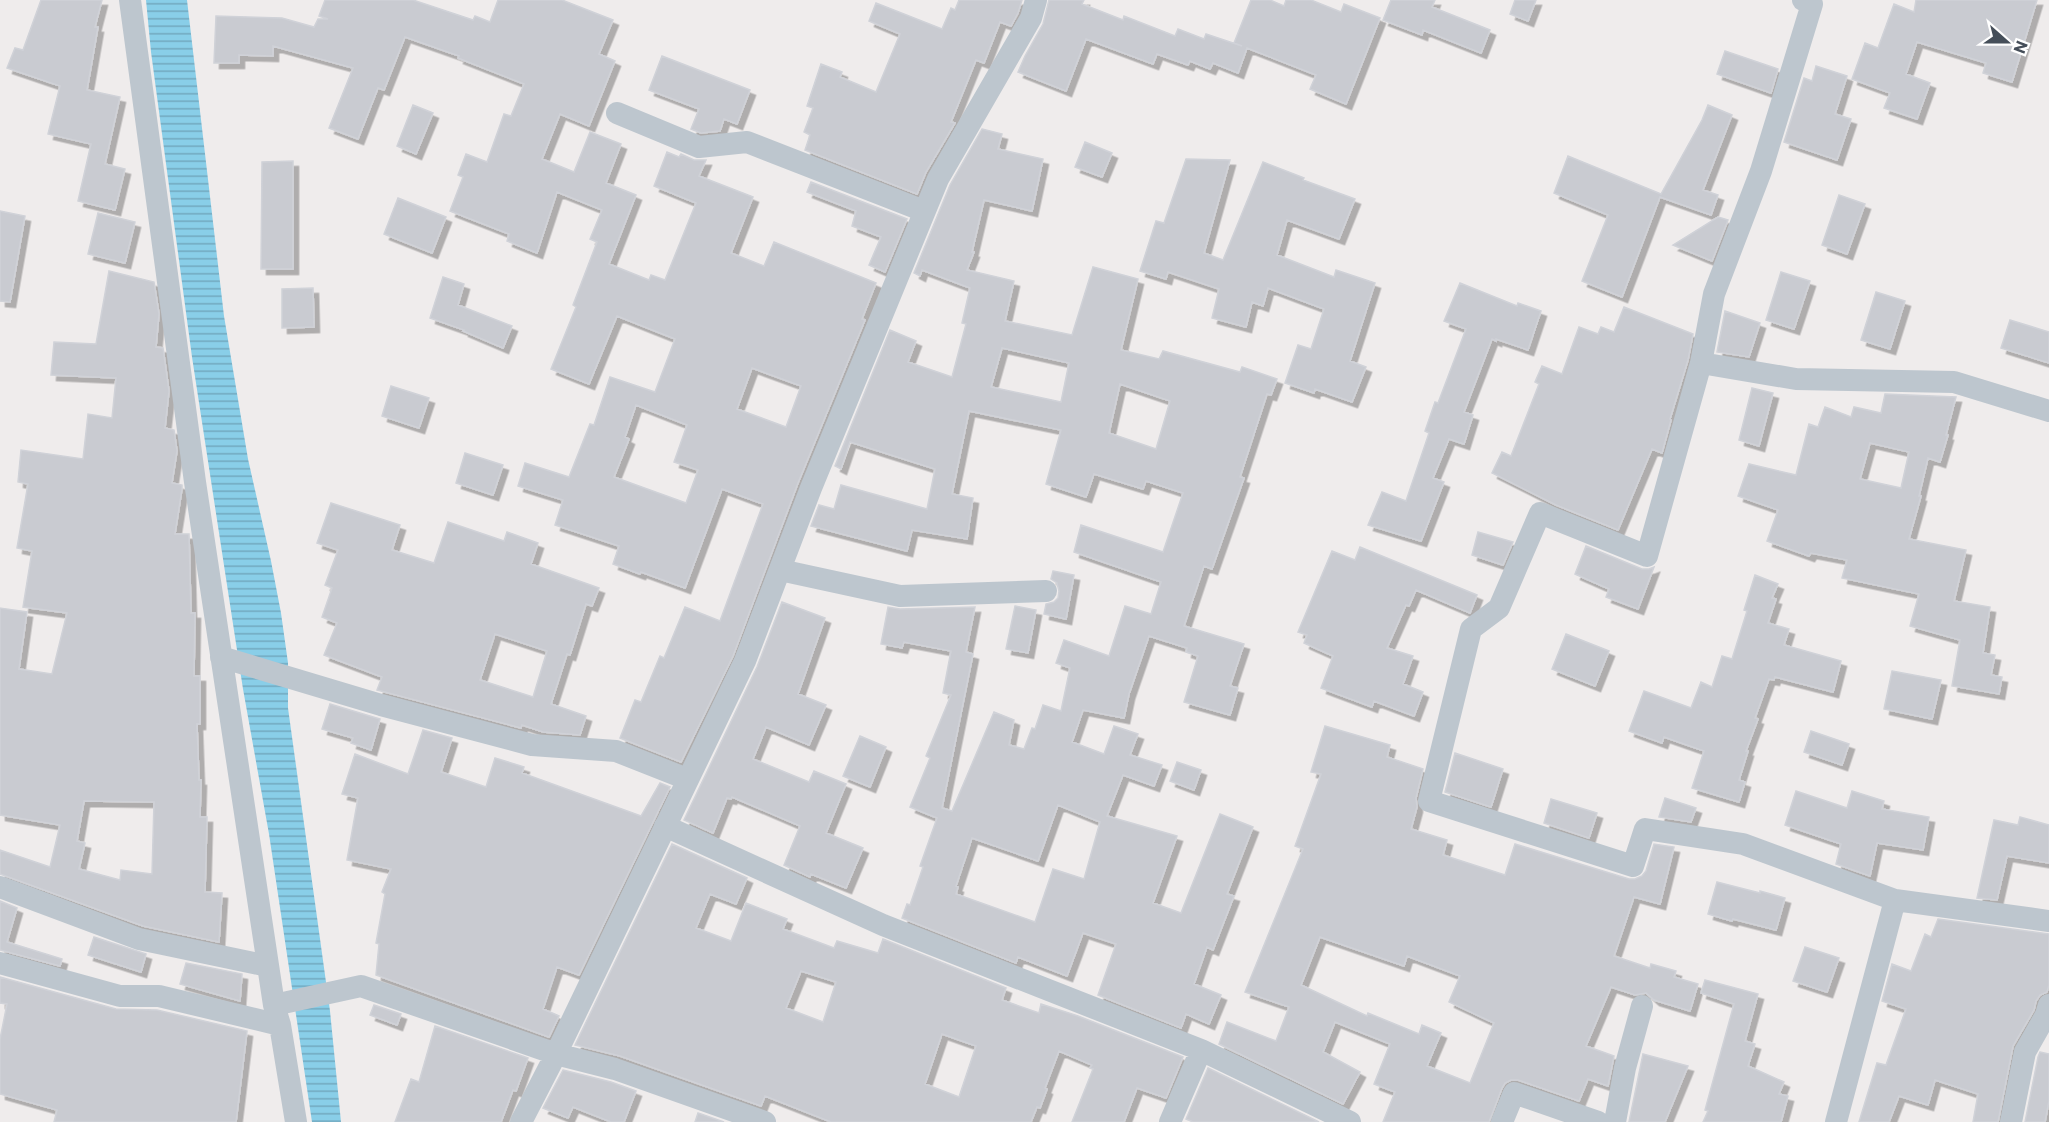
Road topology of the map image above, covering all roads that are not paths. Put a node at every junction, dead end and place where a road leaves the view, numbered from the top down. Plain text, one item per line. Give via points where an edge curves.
1 (129, 0) edge
2 (1036, 0) edge
3 (1803, 0) edge
4 (617, 113) dead end
5 (924, 211) junction
6 (1701, 363) junction
7 (2049, 411) edge
8 (780, 570) junction
9 (1046, 591) dead end
10 (220, 657) junction
11 (687, 779) junction
12 (665, 826) junction
13 (0, 887) edge
14 (1895, 900) junction
15 (2049, 921) edge
16 (0, 963) edge
17 (268, 966) junction
18 (1642, 1005) dead end
19 (2049, 1005) edge
20 (277, 1015) junction
21 (1201, 1050) junction
22 (556, 1054) junction
23 (296, 1122) edge
24 (521, 1122) edge
25 (765, 1122) edge
26 (1170, 1122) edge
27 (1350, 1122) edge
28 (1502, 1122) edge
29 (1598, 1122) edge
30 (1615, 1122) edge
31 (1836, 1122) edge
32 (2011, 1122) edge

1 - 10 street
2 - 5 street via 1031,18 938,179
3 - 6 street via 1812,4 1761,171 1714,294
4 - 5 street via 699,147 747,142
5 - 8 street
6 - 7 street via 1796,379 1954,382
6 - 14 street via 1647,556 1540,513 1499,608 1471,629 1429,801 1633,866 1645,829 1743,844
8 - 9 street via 900,596
8 - 11 street via 745,661
10 - 11 street via 532,746 616,751
10 - 17 street
11 - 12 street
12 - 21 street via 883,925
12 - 22 street
13 - 17 street via 139,939
14 - 15 street
14 - 31 street
16 - 20 street via 120,996 159,996
17 - 20 street
18 - 30 street
19 - 32 street via 2025,1052
20 - 22 street via 361,986
20 - 23 street
21 - 26 street
21 - 27 street
22 - 24 street
22 - 25 street via 615,1070
28 - 29 street via 1514,1093

